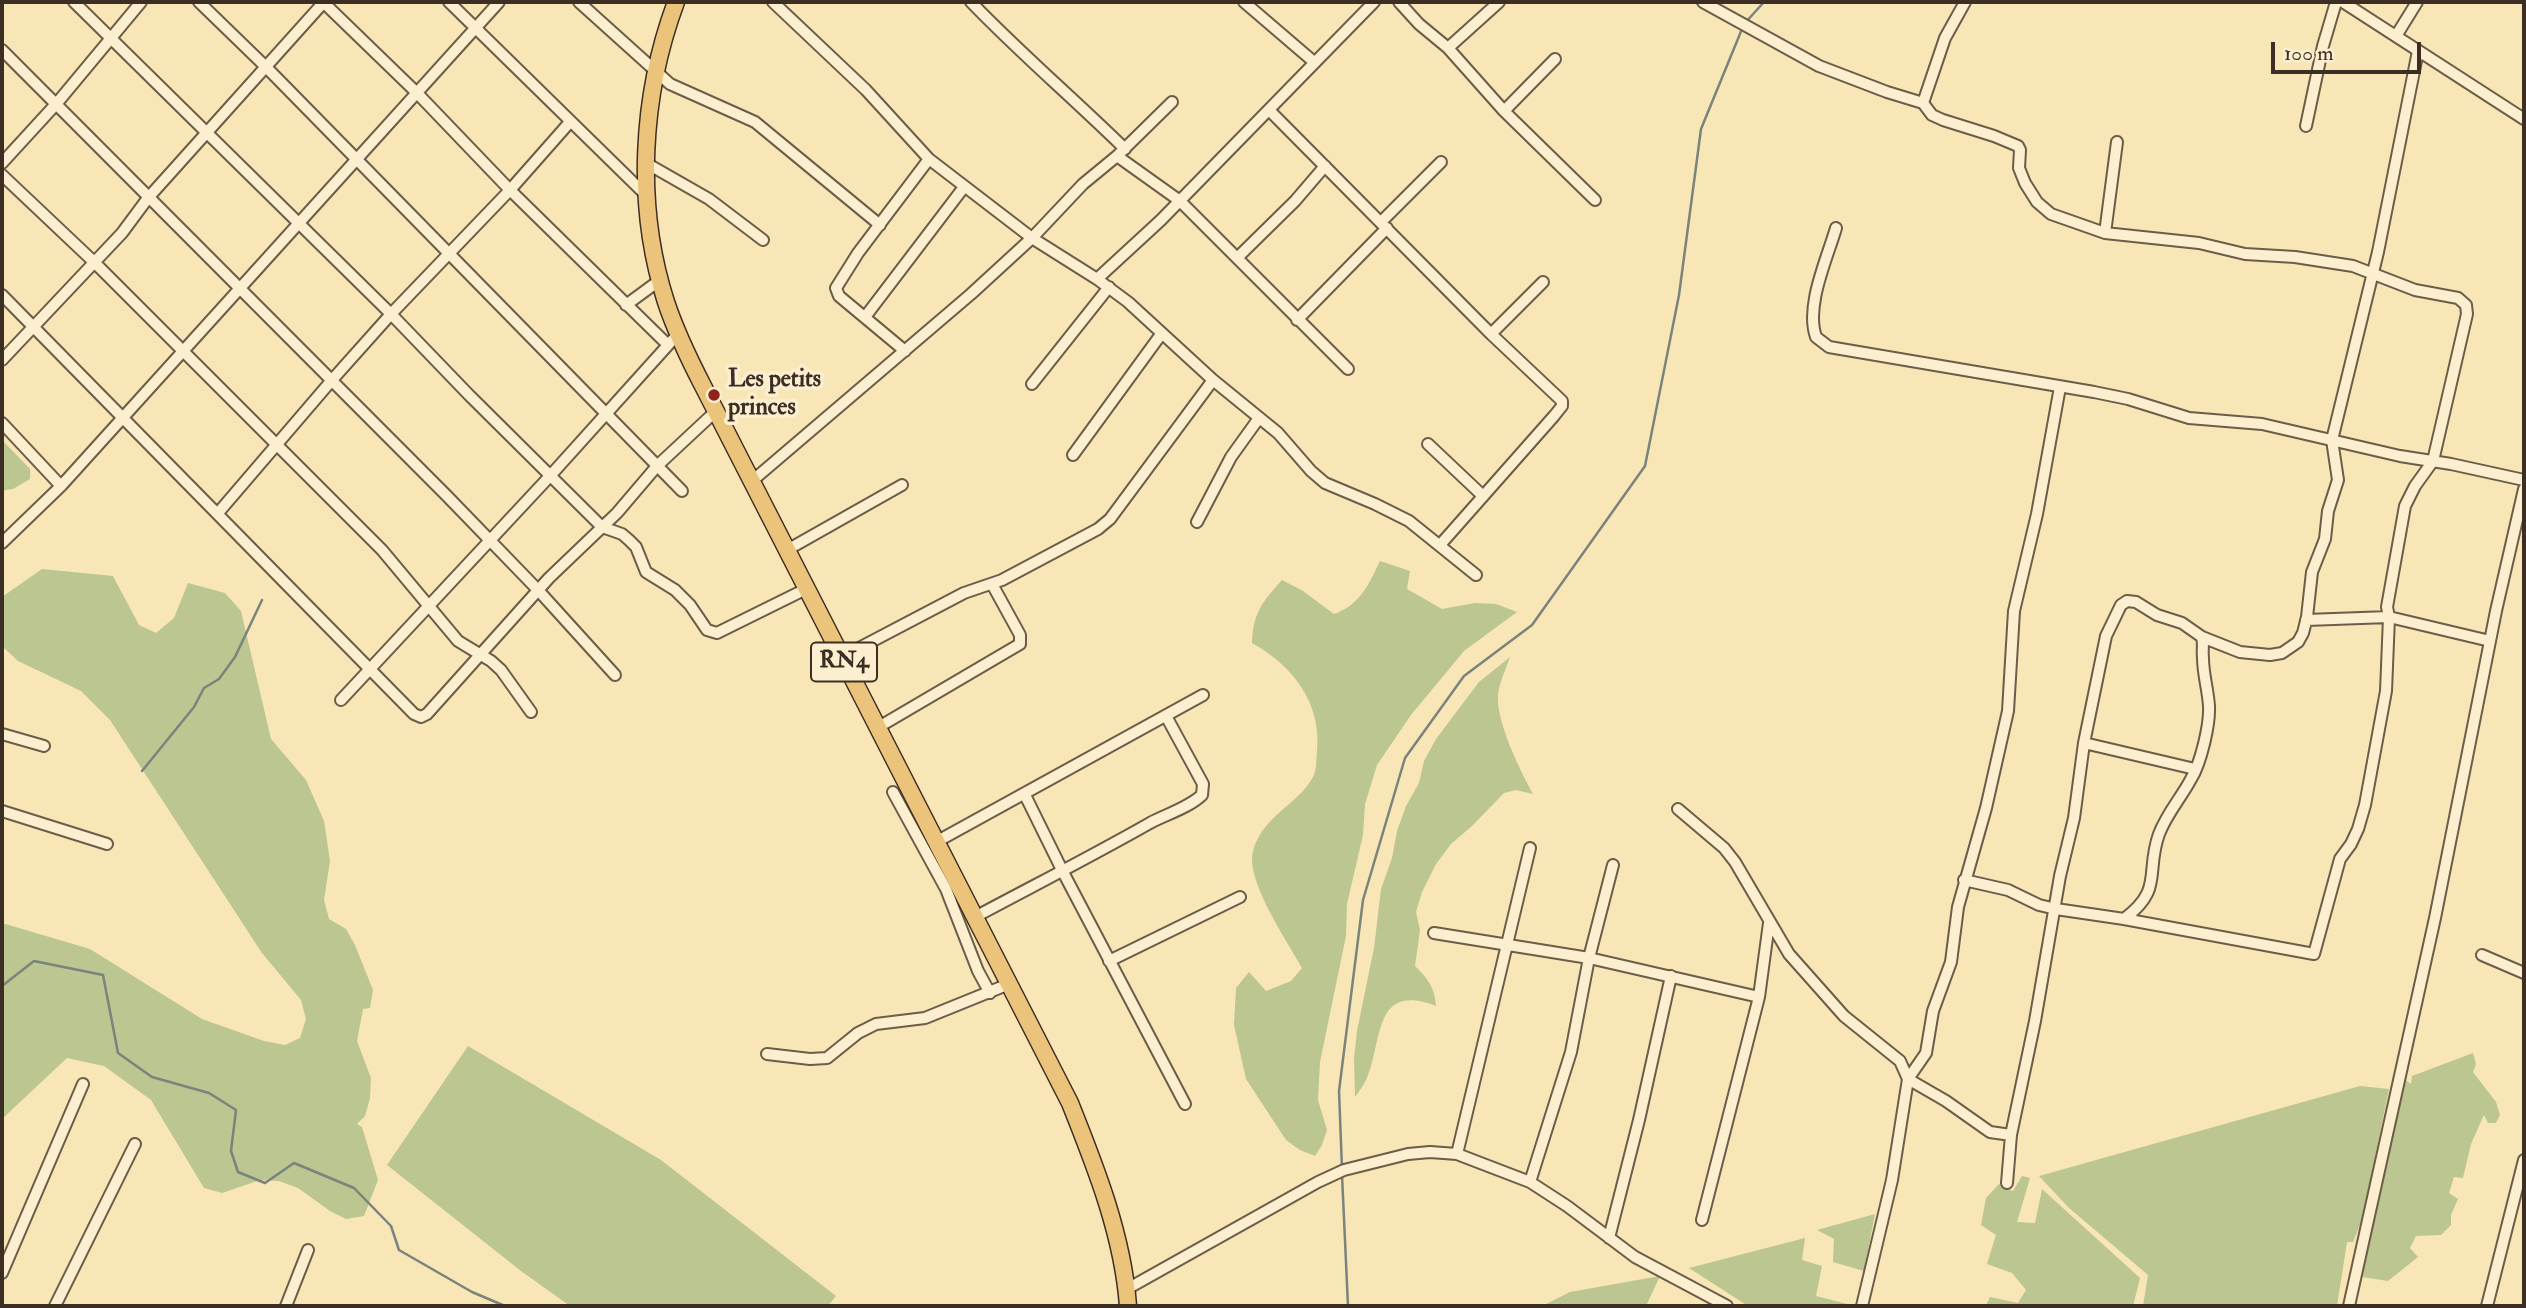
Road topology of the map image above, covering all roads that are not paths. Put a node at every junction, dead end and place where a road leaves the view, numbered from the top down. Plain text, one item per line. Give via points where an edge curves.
1 (74, 2) edge
2 (141, 2) edge
3 (199, 2) edge
4 (324, 2) edge
5 (449, 2) edge
6 (499, 2) edge
7 (579, 2) edge
8 (676, 2) edge
9 (773, 2) edge
10 (971, 2) edge
11 (1245, 2) edge
12 (1374, 2) edge
13 (1399, 2) edge
14 (1499, 2) edge
15 (1703, 2) edge
16 (1965, 2) edge
17 (2336, 2) edge
18 (2343, 2) edge
19 (2417, 2) edge
20 (476, 28) junction
21 (2396, 36) junction
22 (111, 40) junction
23 (1448, 48) junction
24 (2, 50) edge
25 (2418, 51) junction
26 (1555, 59) dead end
27 (1314, 62) junction
28 (266, 66) junction
29 (656, 73) junction
30 (417, 93) junction
31 (1172, 102) dead end
32 (57, 103) junction
33 (1923, 103) junction
34 (1269, 110) junction
35 (1504, 111) junction
36 (2524, 119) edge
37 (570, 122) junction
38 (2306, 126) dead end
39 (206, 134) junction
40 (2117, 142) dead end
41 (1121, 153) junction
42 (929, 159) junction
43 (357, 160) junction
44 (1441, 162) dead end
45 (2, 163) edge
46 (646, 163) junction
47 (1325, 166) junction
48 (2, 175) edge
49 (964, 187) junction
50 (510, 190) junction
51 (647, 196) junction
52 (148, 198) junction
53 (1595, 200) dead end
54 (1180, 201) junction
55 (299, 225) junction
56 (880, 225) junction
57 (1384, 225) junction
58 (1836, 228) dead end
59 (2105, 233) junction
60 (1032, 239) junction
61 (763, 240) dead end
62 (449, 254) junction
63 (1237, 258) junction
64 (93, 262) junction
65 (2373, 272) junction
66 (1097, 279) junction
67 (660, 280) junction
68 (1543, 282) dead end
69 (1109, 287) junction
70 (240, 289) junction
71 (2, 295) edge
72 (626, 304) junction
73 (391, 314) junction
74 (865, 317) junction
75 (1297, 320) junction
76 (33, 326) junction
77 (1162, 333) junction
78 (1491, 334) junction
79 (673, 339) junction
80 (905, 351) junction
81 (183, 352) junction
82 (2, 360) edge
83 (1348, 369) dead end
84 (332, 380) junction
85 (1213, 380) junction
86 (1032, 384) dead end
87 (2060, 387) junction
88 (716, 411) junction
89 (605, 413) junction
90 (122, 418) junction
91 (1259, 418) junction
92 (2, 423) edge
93 (2332, 440) junction
94 (1428, 444) dead end
95 (277, 446) junction
96 (1073, 455) dead end
97 (2433, 461) junction
98 (657, 466) junction
99 (550, 476) junction
100 (2524, 480) edge
101 (752, 481) junction
102 (902, 485) dead end
103 (61, 486) junction
104 (2524, 489) edge
105 (682, 491) dead end
106 (1483, 496) junction
107 (218, 513) junction
108 (1197, 522) dead end
109 (602, 527) junction
110 (489, 541) junction
111 (2, 542) edge
112 (1440, 545) junction
113 (787, 550) junction
114 (1476, 575) dead end
115 (992, 584) junction
116 (808, 588) junction
117 (538, 590) junction
118 (429, 605) junction
119 (2389, 617) junction
120 (2306, 620) junction
121 (2203, 637) junction
122 (2490, 641) junction
123 (478, 655) junction
124 (842, 657) junction
125 (370, 669) junction
126 (615, 674) dead end
127 (1203, 695) dead end
128 (341, 700) dead end
129 (531, 712) dead end
130 (1166, 716) junction
131 (877, 728) junction
132 (2, 734) edge
133 (2084, 743) junction
134 (44, 746) dead end
135 (2195, 769) junction
136 (893, 792) dead end
137 (1026, 795) junction
138 (1678, 809) dead end
139 (2, 811) edge
140 (936, 842) junction
141 (107, 844) dead end
142 (1530, 848) dead end
143 (1613, 865) dead end
144 (1063, 873) junction
145 (1964, 880) junction
146 (1240, 897) dead end
147 (2056, 909) junction
148 (975, 917) junction
149 (2124, 919) junction
150 (1769, 923) junction
151 (1434, 933) dead end
152 (1508, 945) junction
153 (2483, 955) dead end
154 (1589, 958) junction
155 (1109, 961) junction
156 (2524, 973) edge
157 (1671, 976) junction
158 (1009, 984) junction
159 (990, 993) junction
160 (1759, 997) junction
161 (767, 1054) dead end
162 (1908, 1079) junction
163 (83, 1084) dead end
164 (1185, 1104) dead end
165 (2011, 1135) junction
166 (135, 1144) dead end
167 (1457, 1154) junction
168 (2524, 1160) edge
169 (1530, 1182) junction
170 (2007, 1183) dead end
171 (1702, 1220) dead end
172 (1609, 1238) junction
173 (308, 1250) dead end
174 (2, 1272) edge
175 (1127, 1289) junction
176 (55, 1306) edge
177 (286, 1306) edge
178 (1128, 1306) edge
179 (1726, 1306) edge
180 (1861, 1306) edge
181 (2349, 1306) edge
182 (2487, 1306) edge

1 - 22 street
2 - 22 street
3 - 28 street
4 - 28 street
4 - 30 street
5 - 20 street
6 - 20 street
7 - 29 street
8 - 29 highway, RN4
9 - 42 street via 866,90
10 - 41 street via 1071,95
11 - 27 street
12 - 27 street
13 - 23 street
14 - 23 street
15 - 33 street via 1819,66
16 - 33 street via 1945,38
17 - 38 street
18 - 21 street
19 - 21 street
20 - 30 street
20 - 37 street
21 - 25 street
22 - 32 street
22 - 39 street
23 - 35 street
24 - 32 street
25 - 36 street
25 - 65 street
26 - 35 street
27 - 34 street
28 - 39 street
28 - 43 street
29 - 46 highway, RN4
29 - 56 street via 670,84 755,122
30 - 43 street
30 - 50 street
31 - 41 street
32 - 45 street
32 - 52 street
33 - 59 street via 1943,120 2018,146 2019,168 2037,202 2050,214
34 - 47 street
34 - 54 street
35 - 53 street
37 - 50 street
37 - 51 street
39 - 52 street
39 - 55 street
40 - 59 street
41 - 54 street
41 - 60 street via 1083,184
42 - 49 street
42 - 56 street
43 - 55 street
43 - 62 street
44 - 57 street
46 - 51 highway, RN4
46 - 61 street via 709,199
47 - 57 street
47 - 63 street
48 - 64 street
49 - 60 street
49 - 74 street
50 - 62 street
50 - 72 street
51 - 67 highway, RN4
52 - 64 street
52 - 70 street
54 - 63 street
54 - 66 street
55 - 70 street
55 - 73 street
56 - 74 street via 836,288 839,296
57 - 75 street
57 - 78 street
58 - 87 street via 1814,302 1814,331 1821,343
59 - 65 street via 2199,243
60 - 66 street
60 - 80 street
62 - 73 street
62 - 89 street
63 - 75 street
64 - 76 street
64 - 81 street
65 - 93 street
65 - 97 street via 2466,304
66 - 69 street
67 - 72 street
67 - 79 highway, RN4
68 - 78 street
69 - 77 street
69 - 86 street
70 - 81 street
70 - 84 street
71 - 76 street
72 - 79 street
73 - 84 street
73 - 99 street
74 - 80 street
75 - 83 street
76 - 82 street
76 - 90 street
77 - 85 street
77 - 96 street
78 - 106 street via 1562,405
79 - 88 highway, RN4
79 - 89 street
80 - 101 street
81 - 90 street
81 - 95 street
84 - 95 street
84 - 110 street
85 - 91 street
85 - 115 street via 1110,519
87 - 93 street via 2128,399 2189,418 2262,424
87 - 145 street via 2014,611 2008,711
88 - 98 street
88 - 101 highway, RN4
89 - 98 street
89 - 99 street
90 - 103 street
90 - 107 street
91 - 108 street via 1231,457
91 - 112 street via 1325,483 1409,521
92 - 103 street
93 - 97 street
93 - 120 street via 2338,480 2312,572
94 - 106 street
95 - 107 street
95 - 118 street via 382,550
97 - 100 street
97 - 119 street via 2405,506
98 - 105 street
98 - 109 street
99 - 109 street
99 - 110 street
101 - 113 highway, RN4
102 - 113 street
103 - 111 street
104 - 122 street
106 - 112 street
107 - 125 street
109 - 116 street via 629,540 646,572 683,598 711,633
109 - 117 street
110 - 117 street
110 - 118 street
112 - 114 street
113 - 116 highway, RN4
115 - 124 street via 971,589
115 - 131 street via 1020,643
116 - 124 highway, RN4
117 - 123 street
117 - 126 street
118 - 123 street via 458,641
118 - 125 street
119 - 120 street
119 - 122 street
119 - 149 street via 2386,691 2365,805 2355,836 2340,859 2314,954
120 - 121 street via 2298,642 2270,655 2240,652
121 - 133 street via 2136,603 2121,605 2106,636
121 - 135 street via 2209,709
122 - 181 street via 2435,918
123 - 125 street via 421,717
123 - 129 street via 501,670
124 - 131 highway, RN4
125 - 128 street
127 - 130 street
130 - 137 street
130 - 144 street via 1203,784 1202,795
131 - 140 highway, RN4
132 - 134 street
133 - 135 street
133 - 147 street
135 - 149 street via 2163,822 2148,895
136 - 159 street via 947,889
137 - 140 street
137 - 144 street
138 - 150 street via 1724,848
139 - 141 street
140 - 148 highway, RN4
142 - 152 street
143 - 154 street
144 - 148 street
144 - 155 street
145 - 147 street via 2008,890
145 - 162 street via 1951,962 1933,1011 1926,1053
146 - 155 street
147 - 149 street
147 - 165 street
148 - 158 highway, RN4
150 - 160 street
150 - 162 street via 1789,954 1844,1016 1900,1061
151 - 152 street
152 - 154 street
152 - 167 street
153 - 156 street
154 - 157 street
154 - 169 street via 1571,1052
155 - 164 street
157 - 160 street
157 - 172 street
158 - 159 street
158 - 175 highway, RN4 via 1090,1154 1120,1250
159 - 161 street via 925,1018 876,1024 827,1058
160 - 171 street
162 - 165 street via 1990,1132
162 - 180 street via 1892,1180
163 - 174 street
165 - 170 street
166 - 176 street
167 - 169 street
167 - 175 street via 1408,1154 1343,1170
168 - 182 street
169 - 172 street
172 - 179 street
173 - 177 street
175 - 178 highway, RN4

